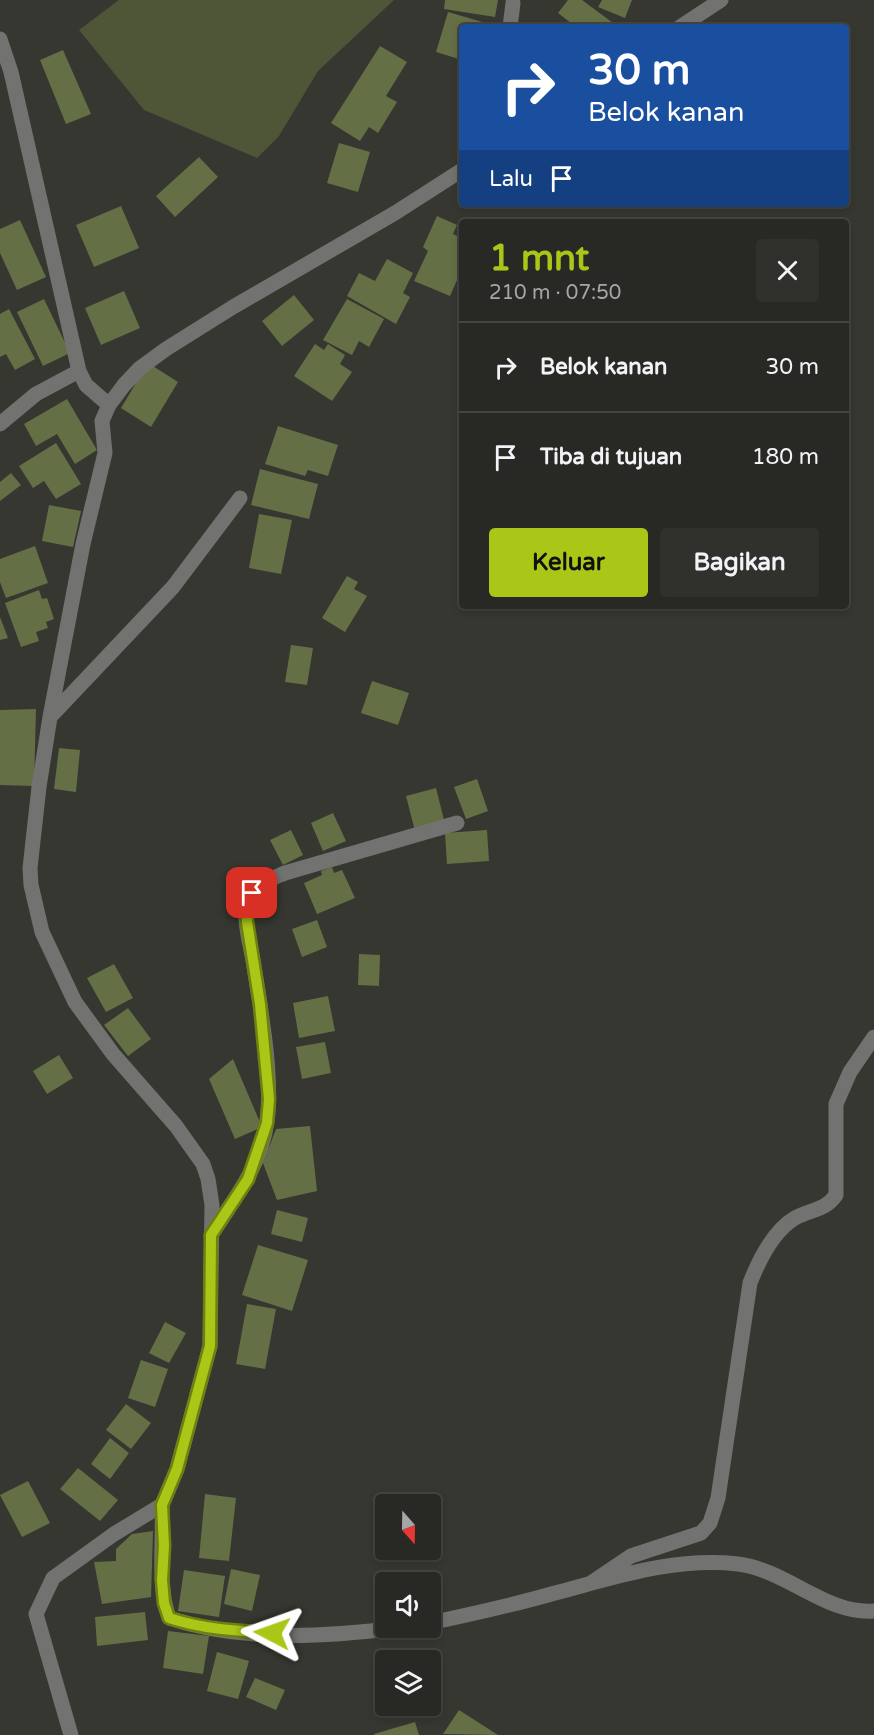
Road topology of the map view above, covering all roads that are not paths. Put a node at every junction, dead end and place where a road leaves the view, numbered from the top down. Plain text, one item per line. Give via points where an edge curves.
1 (721, 0) edge
2 (513, 3) dead end
3 (510, 24) edge
4 (685, 24) edge
5 (0, 39) edge
6 (459, 172) edge
7 (79, 371) junction
8 (109, 405) junction
9 (0, 424) edge
10 (240, 498) dead end
11 (50, 717) junction
12 (457, 823) dead end
13 (874, 1037) edge
14 (211, 1235) junction
15 (162, 1505) junction
16 (591, 1583) junction
17 (874, 1611) edge
18 (441, 1621) edge
19 (375, 1630) edge
20 (71, 1735) edge

1 - 4 street
2 - 3 street
5 - 7 street via 11,72
6 - 8 street via 166,349 140,368
7 - 8 street via 86,385
7 - 9 street via 36,394
8 - 11 street via 102,421 105,453
10 - 11 street via 173,587
11 - 14 street via 30,868 36,917 80,1010 203,1164 210,1189
12 - 14 street via 285,873 265,882 247,901 269,1099 267,1123 248,1179
13 - 16 street via 850,1072 836,1104 836,1195 826,1206 795,1218 780,1230 750,1283 718,1498 710,1523 689,1539 631,1556
14 - 15 street via 210,1346 177,1469
15 - 19 street via 162,1580 169,1618 230,1630 272,1633 331,1635
15 - 20 street via 53,1578 36,1614
16 - 17 street via 676,1563 740,1564 775,1574 843,1608
16 - 18 street

